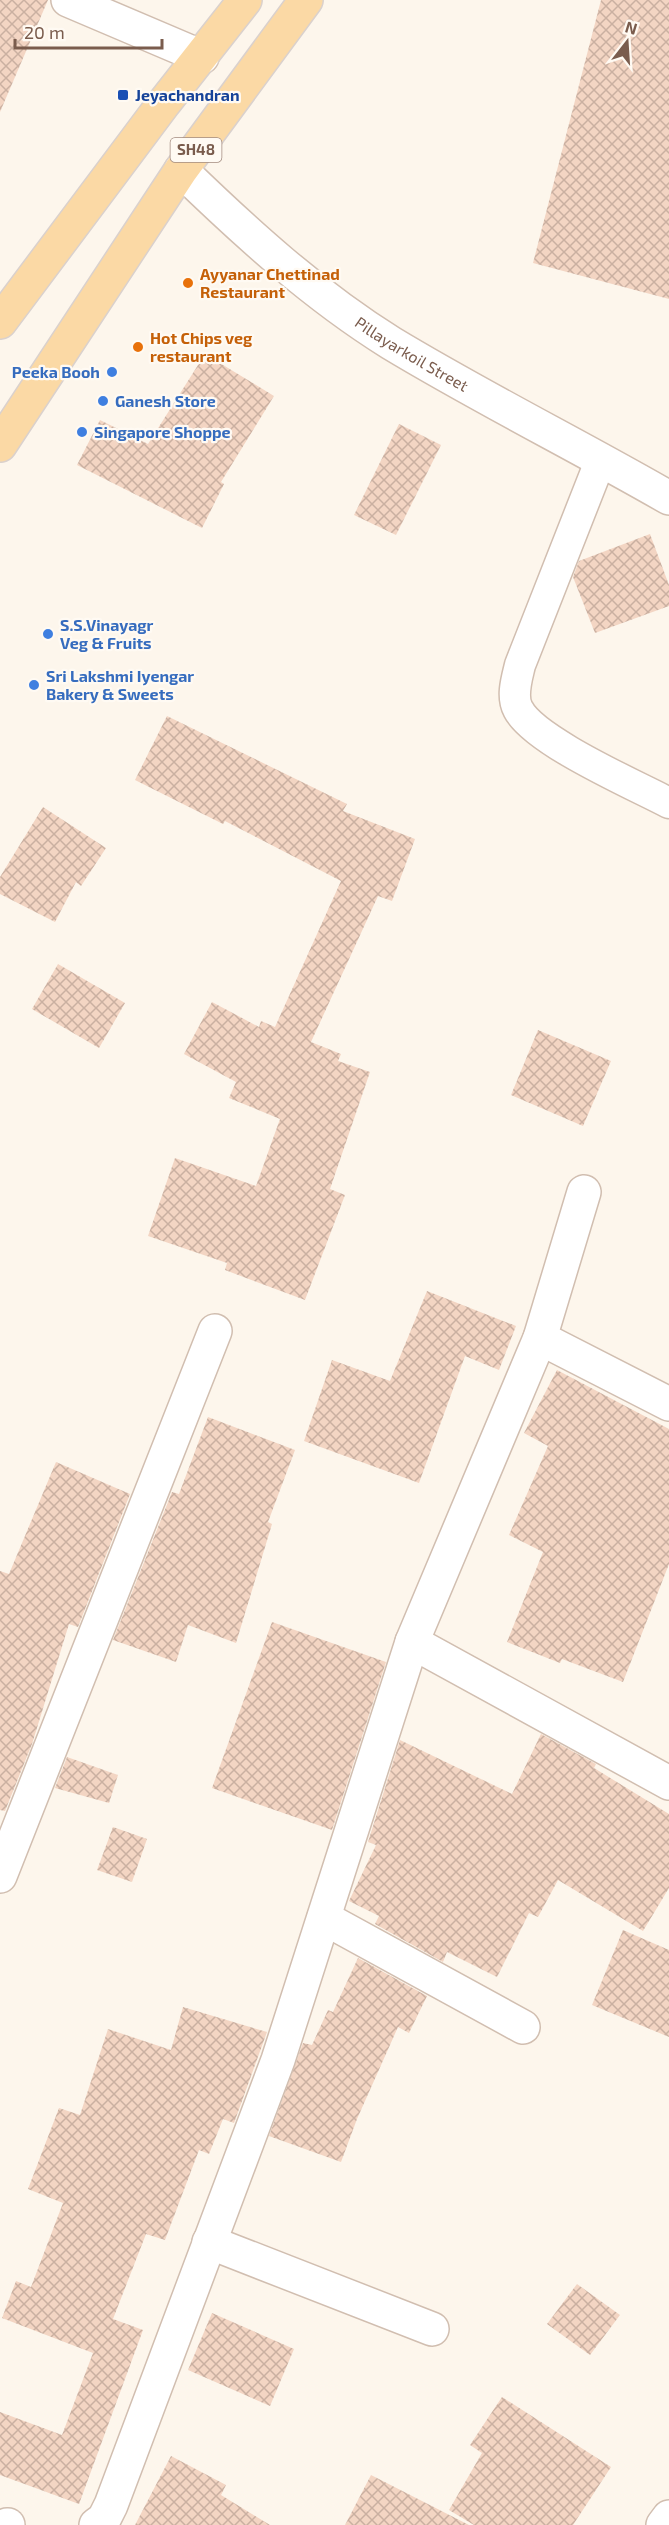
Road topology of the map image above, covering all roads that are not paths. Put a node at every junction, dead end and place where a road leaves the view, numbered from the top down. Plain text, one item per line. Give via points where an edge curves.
1 (68, 0) edge
2 (245, 0) edge
3 (306, 0) edge
4 (202, 57) junction
5 (181, 170) junction
6 (0, 322) edge
7 (0, 445) edge
8 (601, 459) junction
9 (669, 498) edge
10 (669, 803) edge
11 (584, 1192) dead end
12 (215, 1331) dead end
13 (540, 1338) junction
14 (669, 1404) edge
15 (412, 1642) junction
16 (669, 1784) edge
17 (0, 1876) edge
18 (324, 1918) junction
19 (523, 2027) dead end
20 (209, 2242) junction
21 (432, 2329) dead end
22 (669, 2517) edge
23 (96, 2525) edge
24 (663, 2525) edge

1 - 4 street
2 - 4 main road
3 - 5 main road, SH48
4 - 6 main road
5 - 7 main road, SH48
5 - 8 street, Pillayarkoil Street via 302,279 390,342
8 - 9 street, Pillayarkoil Street
8 - 10 lane via 520,664 514,686 517,708 531,725 578,756
11 - 13 street
12 - 17 street
13 - 14 street
13 - 15 street
15 - 16 street
15 - 18 street
18 - 19 street
18 - 20 street via 278,2060
20 - 21 street
20 - 23 street via 111,2505
22 - 24 street

